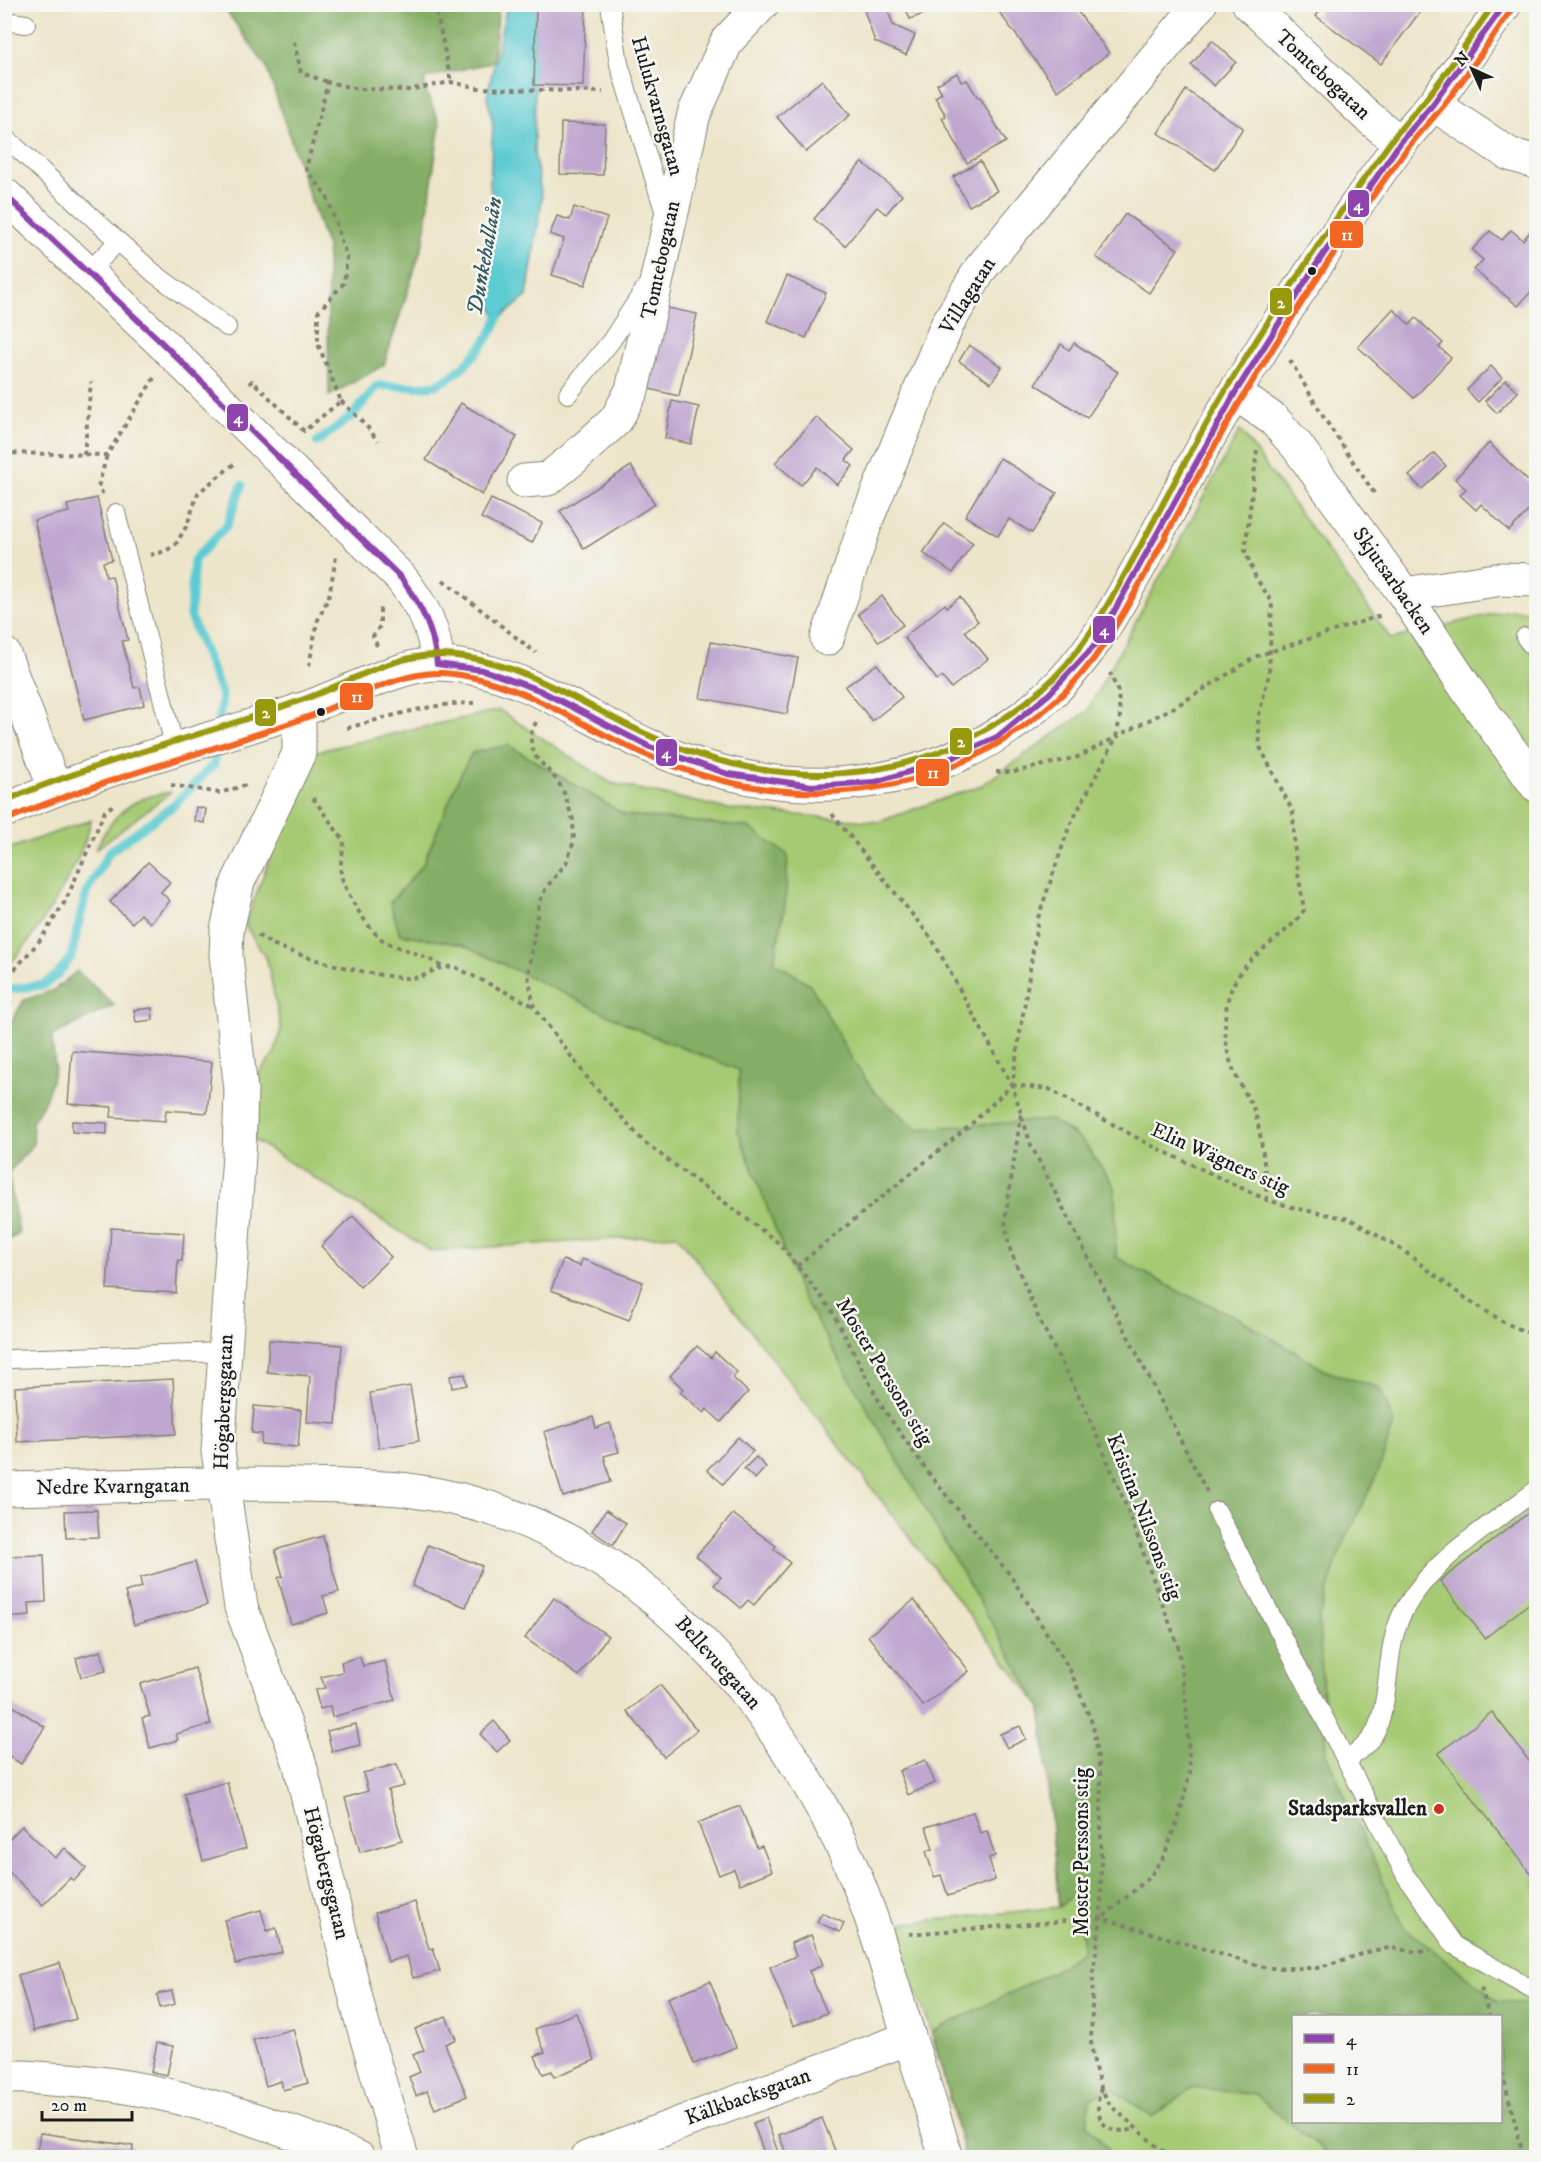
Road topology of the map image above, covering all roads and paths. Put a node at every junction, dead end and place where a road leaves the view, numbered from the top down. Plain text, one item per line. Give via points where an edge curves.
1 (435, 4) edge
2 (610, 4) edge
3 (762, 4) edge
4 (1200, 4) edge
5 (1249, 4) edge
6 (1505, 4) edge
7 (4, 21) edge
8 (26, 24) dead end
9 (294, 42) dead end
10 (328, 82) junction
11 (451, 82) junction
12 (628, 92) junction
13 (1433, 104) junction
14 (4, 136) edge
15 (1400, 143) junction
16 (1536, 162) edge
17 (4, 194) edge
18 (670, 216) junction
19 (117, 241) junction
20 (662, 259) junction
21 (89, 272) junction
22 (226, 327) dead end
23 (173, 354) junction
24 (1282, 363) dead end
25 (252, 381) dead end
26 (90, 382) dead end
27 (1234, 393) junction
28 (568, 394) dead end
29 (341, 401) junction
30 (378, 441) dead end
31 (1257, 448) dead end
32 (4, 453) edge
33 (84, 455) junction
34 (107, 455) junction
35 (234, 464) dead end
36 (524, 481) dead end
37 (1376, 497) dead end
38 (116, 513) joint
39 (336, 550) dead end
40 (166, 551) dead end
41 (439, 577) dead end
42 (1536, 580) edge
43 (1404, 594) junction
44 (379, 601) dead end
45 (373, 636) dead end
46 (827, 639) dead end
47 (1272, 651) junction
48 (4, 654) edge
49 (538, 655) dead end
50 (437, 664) junction
51 (309, 666) dead end
52 (1101, 678) dead end
53 (480, 703) dead end
54 (299, 710) junction
55 (527, 716) dead end
56 (544, 725) dead end
57 (535, 726) dead end
58 (341, 730) dead end
59 (1116, 738) junction
60 (175, 749) junction
61 (998, 766) dead end
62 (273, 781) junction
63 (174, 784) dead end
64 (1536, 785) edge
65 (55, 789) junction
66 (4, 811) edge
67 (105, 811) dead end
68 (840, 813) dead end
69 (822, 814) dead end
70 (831, 814) junction
71 (230, 911) junction
72 (441, 966) junction
73 (534, 1007) junction
74 (4, 1020) edge
75 (1012, 1086) junction
76 (1021, 1114) junction
77 (1267, 1200) junction
78 (797, 1266) junction
79 (1536, 1336) edge
80 (224, 1352) junction
81 (11, 1359) dead end
82 (222, 1484) junction
83 (4, 1489) edge
84 (1536, 1490) edge
85 (1217, 1511) joint
86 (1347, 1761) junction
87 (1101, 1918) junction
88 (878, 1937) junction
89 (1454, 1945) junction
90 (1536, 1991) edge
91 (909, 2038) junction
92 (1502, 2072) edge
93 (4, 2078) edge
94 (1101, 2088) junction
95 (1136, 2129) junction
96 (359, 2157) edge
97 (402, 2157) edge
98 (587, 2157) edge
99 (946, 2157) edge
100 (1181, 2157) edge
101 (1524, 2157) edge

1 - 11 path
2 - 12 lane, Hulukvarnsgatan via 614,41
3 - 18 street, Tomtebogatan via 727,40 714,66 694,114
4 - 46 street, Villagatan via 981,268 948,323 868,516
5 - 15 street, Tomtebogatan via 1366,116
6 - 13 street
7 - 8 lane
9 - 10 path via 301,73
10 - 11 path via 378,90 408,90
10 - 29 path via 306,169 327,196 347,258 344,283 318,312 318,344
11 - 12 path via 478,88
12 - 18 lane, Hulukvarnsgatan via 663,207
13 - 15 street
13 - 16 street via 1509,154
14 - 19 lane
15 - 27 street
17 - 21 street
18 - 20 street, Tomtebogatan
19 - 21 lane
19 - 22 lane
20 - 28 lane via 633,310
20 - 36 street, Tomtebogatan via 632,390 616,420 548,479
21 - 23 street
23 - 34 path via 156,374
23 - 50 street via 401,578 430,622
24 - 37 path via 1287,354
25 - 29 path via 304,431
26 - 33 path
27 - 43 street, Skjutsarbacken via 1274,420 1297,446
27 - 50 street via 1096,644 1050,694 997,737 945,761 875,782 823,785 728,774 650,747 538,690 483,670
29 - 30 path
31 - 47 path via 1245,551 1272,602
32 - 33 path
33 - 34 path
34 - 38 path via 98,487
35 - 40 path via 198,493 187,525 176,544
38 - 60 lane
39 - 51 path via 335,571 317,622
41 - 49 path
42 - 43 street via 1502,579
43 - 47 path via 1382,616
43 - 64 street, Skjutsarbacken
44 - 45 path via 380,626
47 - 59 path
47 - 77 path via 1258,719 1260,747 1293,812 1294,855 1304,910 1296,922 1252,957 1235,981 1226,1012 1226,1051 1256,1116
48 - 65 street
50 - 54 street via 416,666
52 - 59 path via 1108,670 1118,692 1120,717
53 - 58 path via 423,708
54 - 60 street
54 - 62 street, Högabergsgatan via 299,753
55 - 56 path
57 - 73 path, Moster Perssons stig via 530,742 534,755 564,793 573,820 574,841 566,864 539,903 528,975
59 - 61 path via 1078,757 1014,772 990,771
59 - 75 path via 1069,827 1038,918
60 - 65 street
62 - 63 path via 220,793
62 - 71 street, Högabergsgatan
62 - 72 path via 304,784 344,841 340,872 374,933 387,943 428,957
65 - 66 street
67 - 74 path via 66,900 41,939 9,976 12,1003
68 - 70 path
69 - 70 path
70 - 75 path via 932,939
71 - 72 path via 265,942 308,957 404,977 422,976
71 - 80 street, Högabergsgatan via 226,955 241,1090
72 - 73 path via 471,974
73 - 78 path, Moster Perssons stig via 592,1084 644,1142 779,1243
75 - 76 path
75 - 77 path, Elin Wägners stig via 1049,1089 1150,1145
75 - 78 path via 967,1128
76 - 85 path via 1031,1145
76 - 87 path, Kristina Nilssons stig via 1005,1220 1010,1247 1039,1319 1084,1406 1123,1498 1178,1646 1186,1703 1190,1772 1164,1856 1150,1877
77 - 79 path, Elin Wägners stig via 1350,1219 1405,1252 1504,1323
78 - 87 path, Moster Perssons stig via 831,1309 882,1407 1010,1575 1070,1670 1093,1725 1101,1778
80 - 81 lane
80 - 82 street, Högabergsgatan via 218,1451
82 - 83 street, Nedre Kvarngatan
82 - 88 street, Bellevuegatan via 408,1490 473,1504 535,1525 589,1551 641,1586 699,1637 757,1705 841,1845
82 - 97 street, Högabergsgatan via 241,1607 299,1761 360,2015
84 - 86 lane via 1434,1569 1403,1613 1389,1653 1380,1720 1372,1737
85 - 86 lane
86 - 89 lane via 1406,1876
87 - 88 path
87 - 89 path via 1267,1968 1317,1968 1375,1950 1391,1948 1418,1953
87 - 94 path, Moster Perssons stig via 1093,1973 1091,2043
88 - 91 street, Bellevuegatan
89 - 90 lane
91 - 98 street, Kälkbacksgatan
91 - 99 street, Bellevuegatan
92 - 101 path
93 - 96 street via 86,2080 192,2101 298,2133
94 - 95 path, Moster Perssons stig via 1110,2105
94 - 95 path via 1096,2102 1102,2122 1122,2132
95 - 100 path, Moster Perssons stig via 1161,2150

